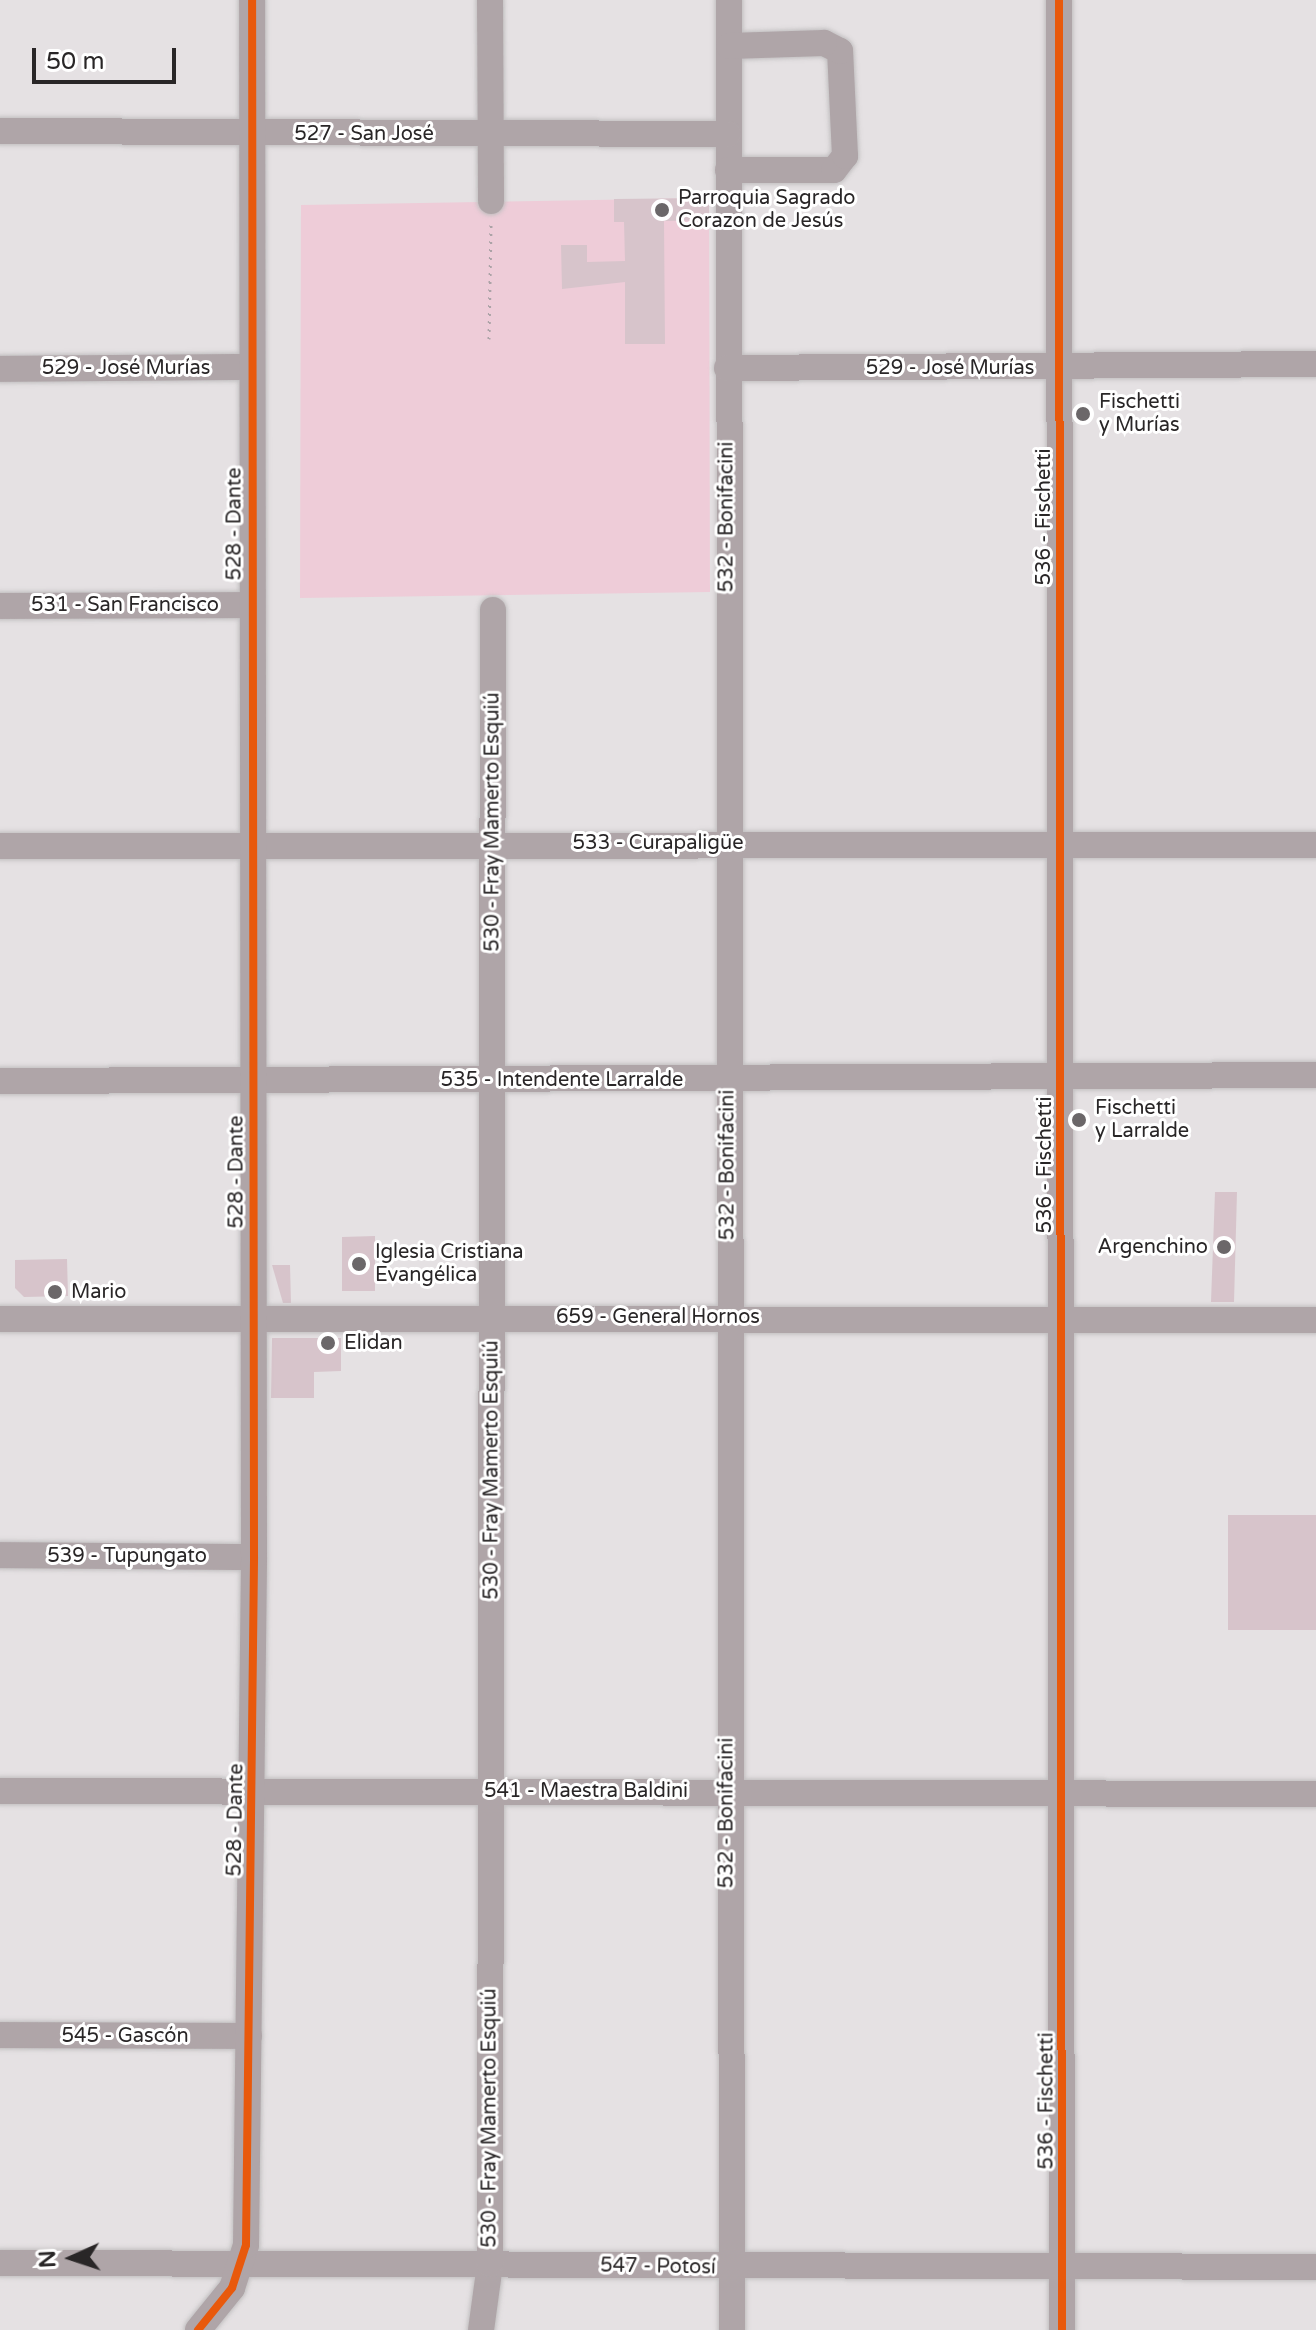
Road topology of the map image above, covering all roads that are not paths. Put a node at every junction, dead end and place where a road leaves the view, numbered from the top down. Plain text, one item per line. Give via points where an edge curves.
1 (252, 0) edge
2 (490, 0) edge
3 (729, 0) edge
4 (1059, 0) edge
5 (729, 46) junction
6 (0, 131) edge
7 (252, 133) junction
8 (728, 134) junction
9 (491, 135) junction
10 (728, 170) junction
11 (491, 201) road end
12 (1316, 364) edge
13 (252, 367) junction
14 (727, 368) junction
15 (1059, 368) junction
16 (0, 369) edge
17 (251, 605) junction
18 (0, 606) edge
19 (493, 610) dead end
20 (492, 843) junction
21 (726, 843) junction
22 (1062, 844) junction
23 (254, 845) junction
24 (1316, 845) edge
25 (0, 846) edge
26 (1316, 1075) edge
27 (1062, 1076) junction
28 (727, 1079) junction
29 (0, 1081) edge
30 (494, 1081) junction
31 (253, 1084) junction
32 (493, 1317) junction
33 (728, 1317) junction
34 (254, 1318) junction
35 (0, 1319) edge
36 (1316, 1320) edge
37 (1060, 1321) junction
38 (0, 1555) edge
39 (254, 1557) junction
40 (726, 1790) junction
41 (0, 1791) edge
42 (491, 1791) junction
43 (252, 1792) junction
44 (1064, 1792) junction
45 (1316, 1794) edge
46 (0, 2035) edge
47 (249, 2036) junction
48 (0, 2263) edge
49 (490, 2264) junction
50 (244, 2265) junction
51 (1316, 2267) edge
52 (732, 2268) junction
53 (1062, 2268) junction
54 (198, 2330) edge
55 (481, 2330) edge
56 (732, 2330) edge
57 (1062, 2330) edge

1 - 7 street, 528 - Dante
2 - 9 street
3 - 5 street, 532 - Bonifacini
4 - 15 street, 536 - Fischetti
5 - 8 street, 532 - Bonifacini
5 - 10 street via 824,43 840,51 845,156 834,170
6 - 7 street, 527 - San José
7 - 9 street, 527 - San José
7 - 13 street, 528 - Dante
8 - 9 street, 527 - San José
8 - 10 street, 532 - Bonifacini
9 - 11 street
10 - 14 street, 532 - Bonifacini
12 - 15 street, 529 - José Murías
13 - 16 street, 529 - José Murías
13 - 17 street, 528 - Dante
14 - 15 street, 529 - José Murías
14 - 21 street, 532 - Bonifacini
15 - 22 street, 536 - Fischetti
17 - 18 street, 531 - San Francisco
17 - 23 street, 528 - Dante
19 - 20 street, 530 - Fray Mamerto Esquiú
20 - 21 street, 533 - Curapaligüe
20 - 23 street, 533 - Curapaligüe
20 - 30 street, 530 - Fray Mamerto Esquiú
21 - 22 street, 533 - Curapaligüe
21 - 28 street, 532 - Bonifacini
22 - 24 street, 533 - Curapaligüe
22 - 27 street, 536 - Fischetti
23 - 25 street, 533 - Curapaligüe
23 - 31 street, 528 - Dante
26 - 27 street, 535 - Intendente Larralde
27 - 28 street, 535 - Intendente Larralde
27 - 37 street, 536 - Fischetti
28 - 30 street, 535 - Intendente Larralde
28 - 33 street, 532 - Bonifacini
29 - 31 street, 535 - Intendente Larralde
30 - 31 street, 535 - Intendente Larralde
30 - 32 street, 530 - Fray Mamerto Esquiú
31 - 34 street, 528 - Dante
32 - 33 street, 659 - General Hornos
32 - 34 street, 659 - General Hornos
32 - 42 street, 530 - Fray Mamerto Esquiú
33 - 37 street, 659 - General Hornos
33 - 40 street, 532 - Bonifacini
34 - 35 street, 659 - General Hornos
34 - 39 street, 528 - Dante
36 - 37 street, 659 - General Hornos
37 - 44 street, 536 - Fischetti
38 - 39 street, 539 - Tupungato
39 - 43 street, 528 - Dante
40 - 42 street, 541 - Maestra Baldini
40 - 44 street, 541 - Maestra Baldini
40 - 52 street, 532 - Bonifacini
41 - 43 street, 541 - Maestra Baldini
42 - 43 street, 541 - Maestra Baldini
42 - 49 street, 530 - Fray Mamerto Esquiú
43 - 47 street, 528 - Dante
44 - 45 street, 541 - Maestra Baldini
44 - 53 street, 536 - Fischetti
46 - 47 street, 545 - Gascón
47 - 50 street, 528 - Dante
48 - 50 street, 547 - Potosí
49 - 50 street, 547 - Potosí
49 - 52 street, 547 - Potosí
49 - 55 street, 530 - Fray Mamerto Esquiú
50 - 54 street
51 - 53 street, 547 - Potosí
52 - 53 street, 547 - Potosí
52 - 56 street, 532 - Bonifacini
53 - 57 street, 536 - Fischetti

